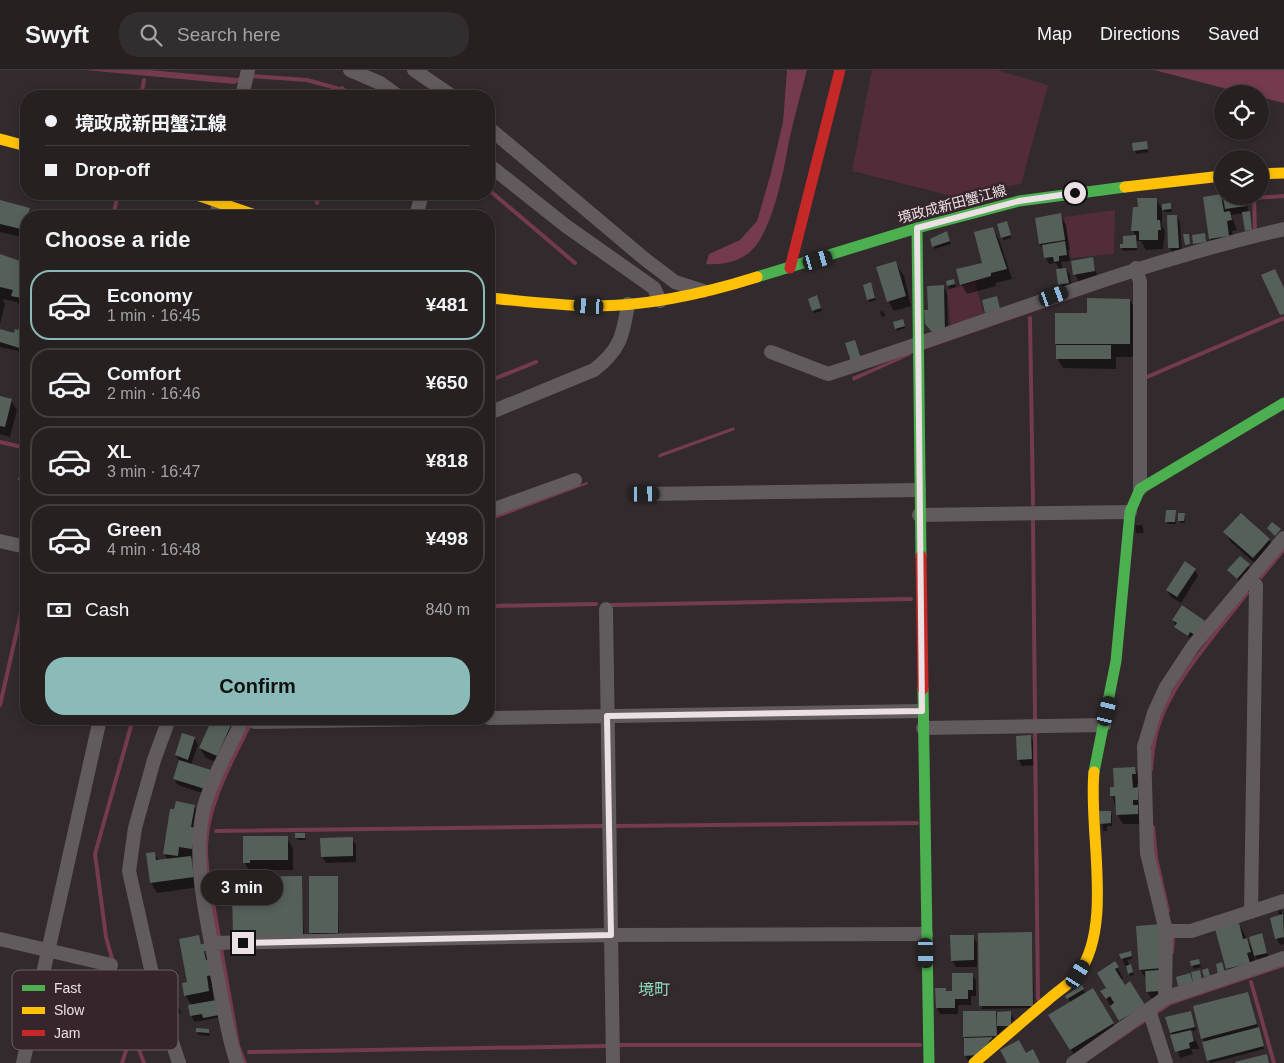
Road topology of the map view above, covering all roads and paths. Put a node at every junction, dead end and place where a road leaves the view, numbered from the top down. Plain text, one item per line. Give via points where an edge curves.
1 (350, 70) edge
2 (414, 70) edge
3 (840, 70) edge
4 (390, 90) edge
5 (443, 90) edge
6 (495, 133) edge
7 (0, 139) edge
8 (20, 144) edge
9 (495, 170) edge
10 (1284, 173) edge
11 (1269, 174) edge
12 (1214, 176) edge
13 (224, 200) edge
14 (245, 210) edge
15 (917, 228) junction
16 (1284, 229) edge
17 (790, 268) junction
18 (1136, 268) junction
19 (708, 292) junction
20 (495, 298) edge
21 (660, 301) junction
22 (628, 304) junction
23 (916, 346) junction
24 (771, 352) dead end
25 (1284, 403) edge
26 (495, 411) edge
27 (576, 480) dead end
28 (1140, 489) junction
29 (919, 490) junction
30 (645, 494) dead end
31 (495, 509) edge
32 (1130, 512) junction
33 (920, 515) junction
34 (1284, 538) edge
35 (0, 541) edge
36 (20, 546) edge
37 (1249, 579) junction
38 (606, 609) dead end
39 (922, 711) junction
40 (607, 716) junction
41 (495, 718) edge
42 (1104, 724) junction
43 (99, 725) edge
44 (167, 725) edge
45 (245, 725) edge
46 (923, 728) junction
47 (1284, 901) edge
48 (1251, 912) junction
49 (1166, 931) junction
50 (926, 934) junction
51 (611, 935) junction
52 (0, 939) edge
53 (217, 943) junction
54 (48, 950) junction
55 (1284, 958) edge
56 (111, 964) dead end
57 (44, 970) edge
58 (151, 970) edge
59 (1165, 998) junction
60 (1151, 1015) junction
61 (26, 1050) edge
62 (175, 1050) edge
63 (23, 1063) edge
64 (179, 1063) edge
65 (238, 1063) edge
66 (613, 1063) edge
67 (928, 1063) edge
68 (974, 1063) edge
69 (1073, 1063) edge
70 (1166, 1063) edge

1 - 4 street
2 - 5 street
3 - 17 street
6 - 19 street via 675,282
7 - 8 street
9 - 21 street via 566,226 654,288
10 - 11 street
12 - 15 street, 境政成新田蟹江線 via 1019,201
13 - 14 street
15 - 17 street, 境政成新田蟹江線
15 - 23 street
16 - 18 street via 1217,244
17 - 19 street, 境政成新田蟹江線
18 - 23 street
18 - 28 street via 1140,282
19 - 21 street, 境政成新田蟹江線
20 - 22 street, 境政成新田蟹江線 via 589,306
21 - 22 street, 境政成新田蟹江線
22 - 26 street via 619,345 609,359 594,370
23 - 24 street via 828,374
23 - 29 street
25 - 28 street
27 - 31 street
28 - 32 street
29 - 30 street
29 - 33 street
32 - 33 street
32 - 42 street via 1113,683
33 - 39 street
34 - 37 street
35 - 36 street
37 - 48 street via 1256,585
37 - 49 street via 1193,646 1166,687 1144,748 1147,854
38 - 40 street
39 - 40 street
39 - 46 street
40 - 41 street
40 - 51 street
42 - 46 street
42 - 68 street via 1094,775 1092,826 1099,913 1089,957 1078,974
43 - 54 street
44 - 58 street via 135,828 129,871
45 - 53 street via 223,759 202,814 199,870
46 - 50 street
47 - 48 street
48 - 49 street via 1191,931
49 - 59 street
50 - 51 street
50 - 67 street
51 - 53 street
51 - 66 street
52 - 54 street
53 - 65 street via 231,1046
54 - 56 street
54 - 57 street
55 - 59 street
59 - 60 street
60 - 69 street
60 - 70 street
61 - 63 street
62 - 64 street

